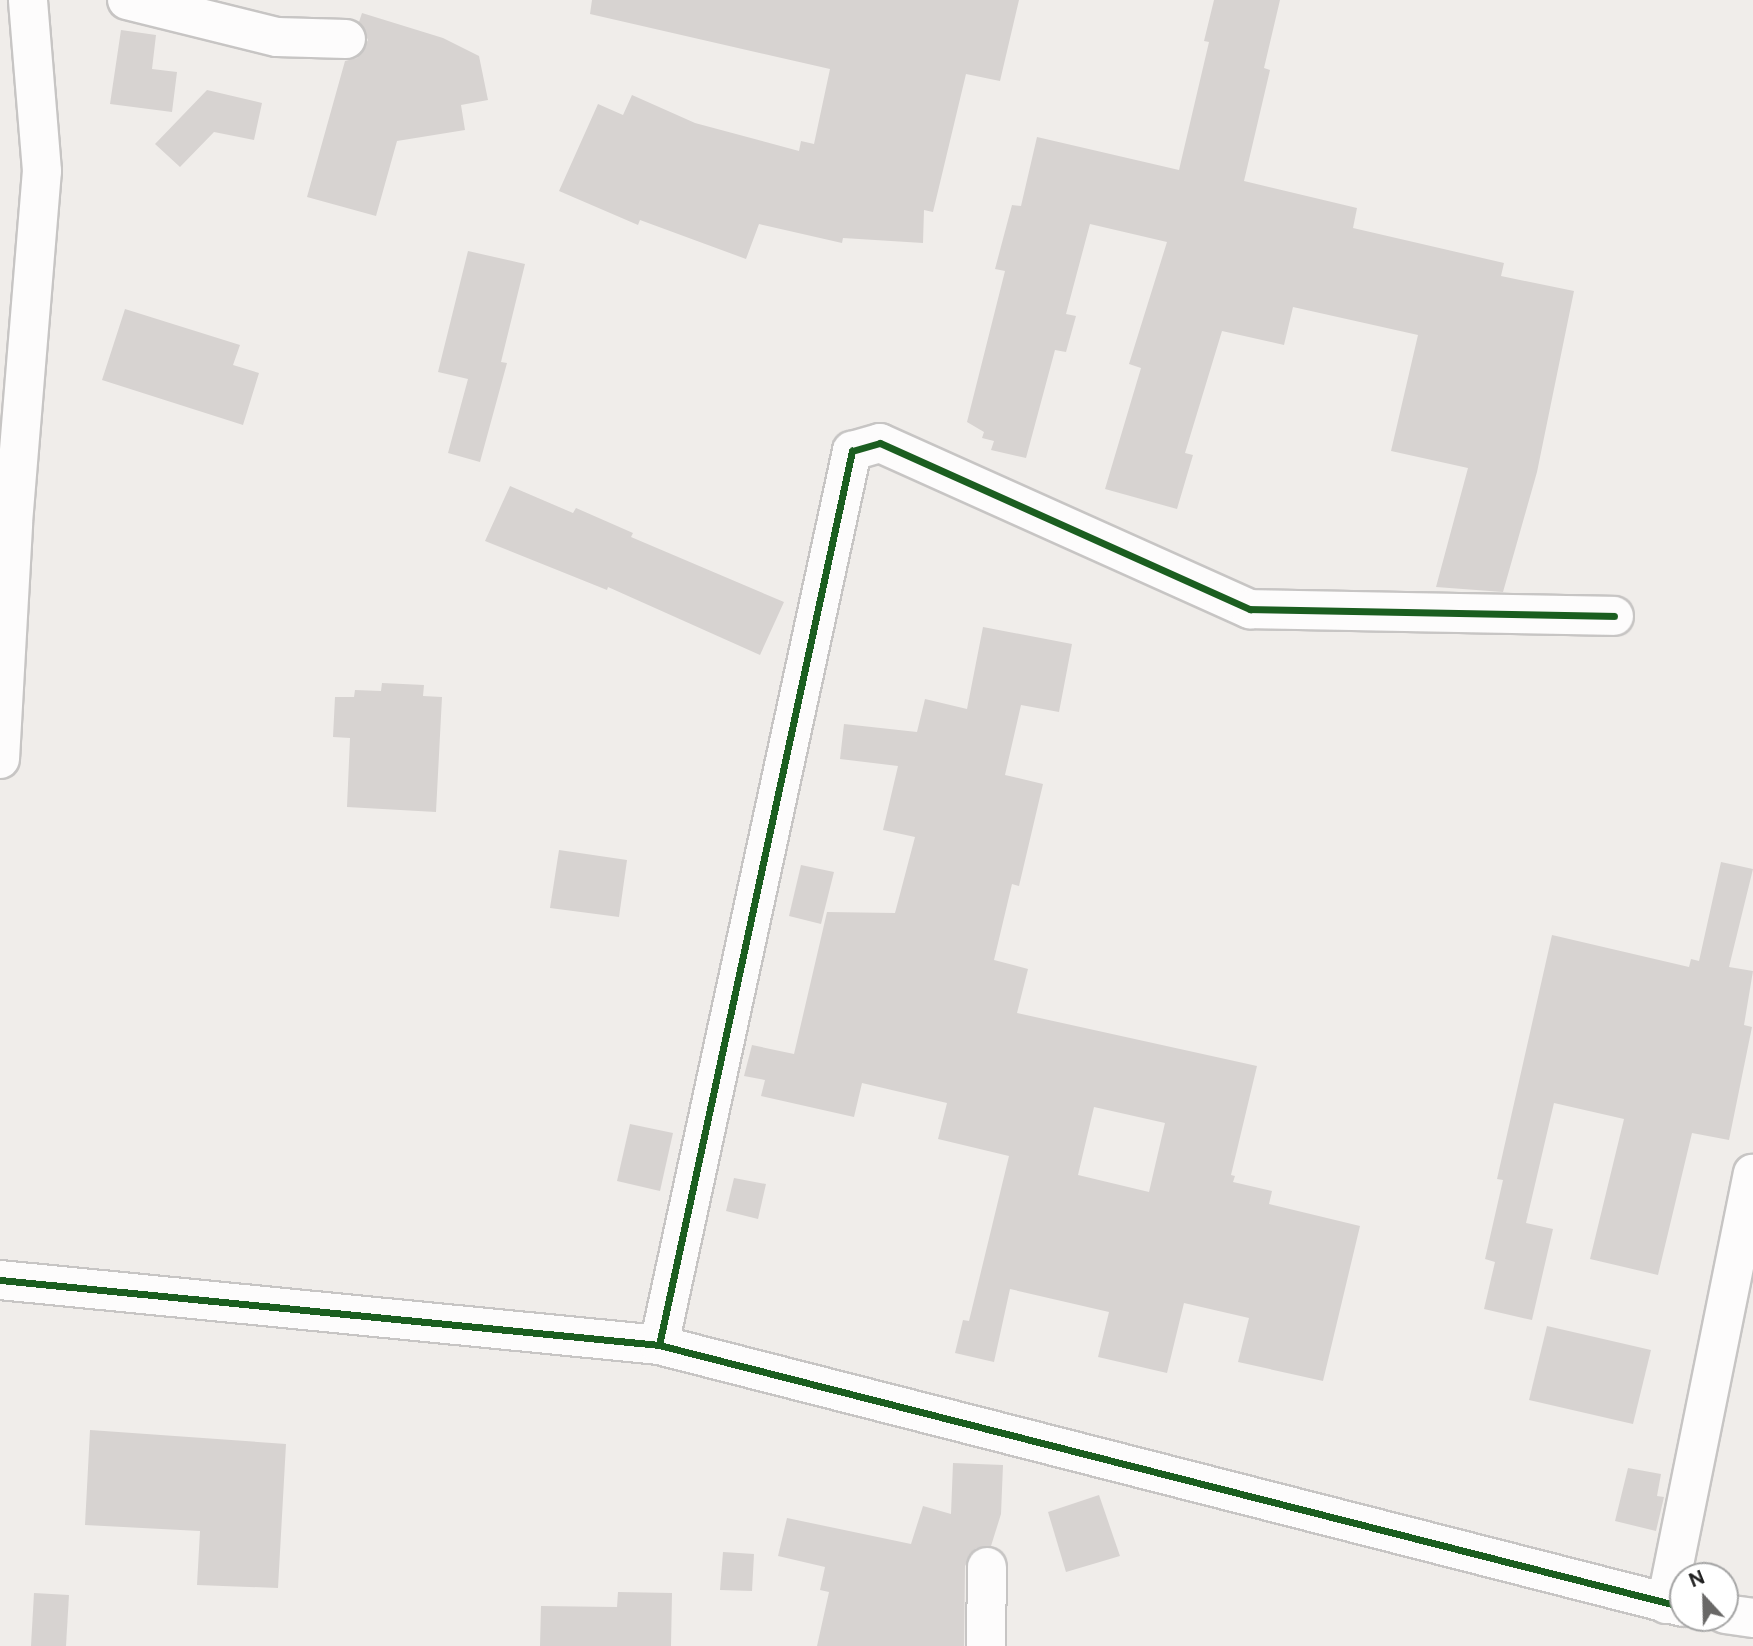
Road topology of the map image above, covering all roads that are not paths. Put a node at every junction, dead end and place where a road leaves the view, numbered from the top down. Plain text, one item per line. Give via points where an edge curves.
1 (28, 0) edge
2 (127, 0) edge
3 (346, 39) dead end
4 (1614, 616) dead end
5 (0, 759) edge
6 (1753, 1174) edge
7 (0, 1280) edge
8 (659, 1345) junction
9 (1682, 1562) edge
10 (987, 1567) dead end
11 (1669, 1605) edge
12 (986, 1646) edge

1 - 5 street via 42,172 13,523
2 - 3 street via 277,37
4 - 8 street via 1250,609 880,443 852,451
6 - 9 street
7 - 8 street
8 - 11 street
10 - 12 street

